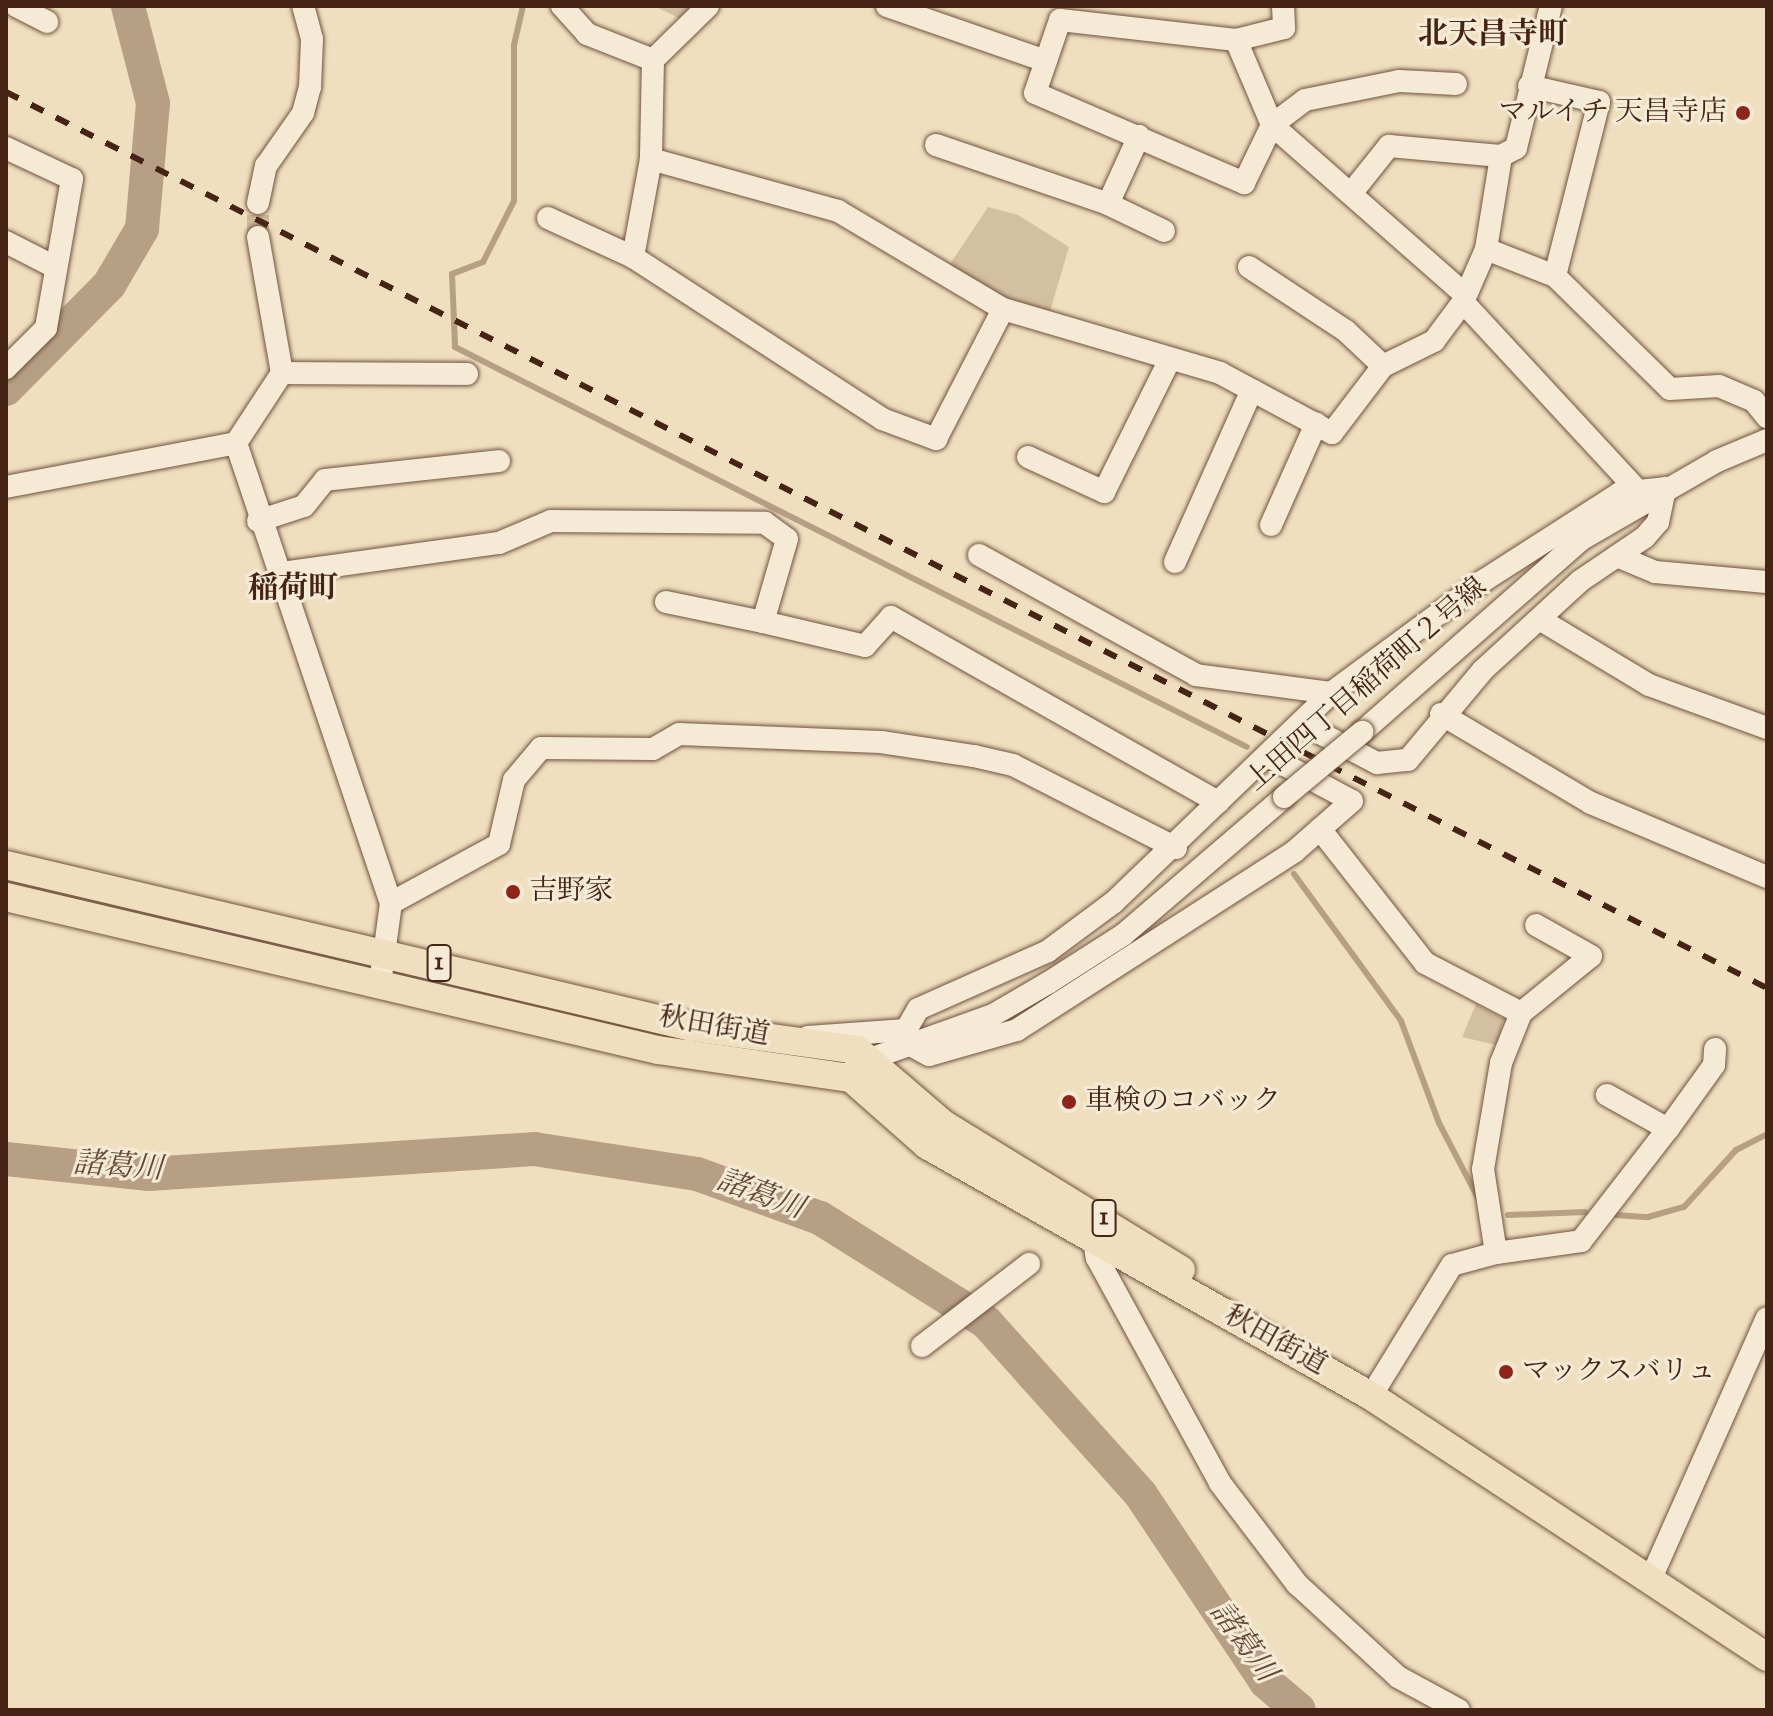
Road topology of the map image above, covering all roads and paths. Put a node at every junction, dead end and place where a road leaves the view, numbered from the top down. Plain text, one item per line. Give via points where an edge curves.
1 (16, 6) edge
2 (303, 6) edge
3 (562, 6) edge
4 (708, 6) edge
5 (887, 6) edge
6 (1283, 6) edge
7 (1551, 6) edge
8 (47, 22) dead end
9 (1236, 40) junction
10 (653, 60) junction
11 (1046, 61) junction
12 (1456, 84) dead end
13 (1529, 86) junction
14 (1272, 125) junction
15 (1139, 136) junction
16 (936, 145) dead end
17 (6, 148) edge
18 (1501, 156) junction
19 (651, 159) junction
20 (1353, 191) junction
21 (258, 203) tunnel mouth
22 (1108, 204) junction
23 (548, 218) dead end
24 (1164, 231) dead end
25 (258, 237) tunnel mouth
26 (6, 242) edge
27 (1486, 249) junction
28 (633, 257) junction
29 (53, 266) junction
30 (1249, 267) dead end
31 (1555, 276) junction
32 (1463, 297) junction
33 (1003, 309) junction
34 (1168, 363) junction
35 (1383, 366) junction
36 (6, 368) edge
37 (282, 373) junction
38 (467, 374) dead end
39 (1252, 390) junction
40 (1767, 417) edge
41 (1316, 424) junction
42 (1767, 440) edge
43 (236, 443) junction
44 (1028, 457) dead end
45 (499, 461) dead end
46 (6, 487) edge
47 (1665, 488) junction
48 (1636, 489) junction
49 (258, 521) junction
50 (1271, 525) dead end
51 (979, 555) dead end
52 (1617, 556) junction
53 (1175, 562) dead end
54 (282, 573) junction
55 (1767, 582) edge
56 (666, 602) dead end
57 (1541, 620) junction
58 (763, 622) junction
59 (1331, 693) junction
60 (1441, 714) junction
61 (1301, 723) junction
62 (1767, 728) edge
63 (1268, 756) junction
64 (1218, 802) junction
65 (1320, 829) junction
66 (1176, 848) junction
67 (6, 865) edge
68 (1767, 877) edge
69 (6, 897) edge
70 (391, 903) junction
71 (1536, 925) dead end
72 (385, 950) junction
73 (380, 983) junction
74 (1521, 1013) junction
75 (908, 1038) junction
76 (794, 1040) junction
77 (1715, 1049) dead end
78 (871, 1059) junction
79 (818, 1067) junction
80 (901, 1089) junction
81 (1607, 1095) dead end
82 (874, 1098) junction
83 (1668, 1129) junction
84 (1093, 1234) junction
85 (1496, 1253) junction
86 (1029, 1264) dead end
87 (1767, 1318) edge
88 (922, 1346) dead end
89 (1338, 1376) junction
90 (1371, 1396) junction
91 (1652, 1576) junction
92 (1767, 1657) edge
93 (1459, 1710) edge

1 - 8 street
2 - 21 street via 312,39 310,87 303,113 266,166
3 - 10 street via 587,34
4 - 10 street
5 - 11 street
6 - 9 street via 1284,28
7 - 13 street
9 - 11 street via 1060,20
9 - 14 street
10 - 19 street
11 - 15 street via 1035,93
12 - 14 street via 1399,81 1305,100
13 - 18 street via 1516,148
13 - 31 street via 1599,102
14 - 15 street via 1244,183
14 - 20 street
15 - 22 street
16 - 22 street
17 - 29 street via 72,179
18 - 20 street via 1389,146
18 - 27 street
19 - 28 street
19 - 33 street via 838,211
20 - 32 street
22 - 24 street
23 - 28 street
25 - 37 street
26 - 29 street
27 - 31 street
27 - 32 street
28 - 33 street via 882,419 936,439
29 - 36 street via 46,328
30 - 35 street via 1346,331
31 - 40 street via 1670,389 1719,386 1754,401
32 - 35 street via 1434,341
32 - 48 street
33 - 34 street
34 - 39 street via 1220,373
34 - 44 street via 1104,492
35 - 41 street via 1332,433
37 - 38 street
37 - 43 street
39 - 41 street
39 - 53 street
41 - 50 street
42 - 47 street, 上田四丁目稲荷町２号線
43 - 46 street
43 - 49 street
45 - 49 street via 325,480 304,506
47 - 48 street
47 - 52 street via 1658,522
47 - 75 street, 上田四丁目稲荷町２号線, bridge via 1582,539 1123,935 1021,998
48 - 59 street via 1483,581
49 - 54 street
51 - 59 street via 1196,675
52 - 55 street via 1655,572
52 - 57 street
54 - 58 street via 499,543 551,521 765,523 787,539
54 - 70 street
56 - 58 street
57 - 60 street
57 - 62 street via 1649,685
58 - 64 street via 865,646 891,617
59 - 61 street
60 - 61 street via 1408,760 1396,765
60 - 68 street via 1591,803
61 - 63 street
63 - 64 street
63 - 65 street via 1352,801
64 - 66 street
65 - 74 street via 1425,963
65 - 75 street via 1152,949 1017,1030 929,1055
66 - 70 street via 1013,765 974,756 881,742 679,734 653,749 541,748 514,780 499,844
66 - 75 street via 1048,951 918,1009
67 - 72 main road, 秋田街道 / 1
69 - 73 main road, 秋田街道 / 1
70 - 72 street
71 - 74 street via 1591,956
72 - 73 street
72 - 76 main road, 秋田街道 / 1 via 692,1027
73 - 79 main road, 秋田街道 / 1 via 707,1060
74 - 85 street via 1501,1063 1483,1169
75 - 76 street
75 - 78 street
75 - 80 street via 894,1067
76 - 78 main road, 秋田街道 / 1 via 842,1046
77 - 83 street via 1714,1065
78 - 79 street
78 - 80 main road, 秋田街道 / 1
78 - 82 street
79 - 82 main road, 秋田街道 / 1 via 851,1078
80 - 89 main road, 秋田街道 / 1 via 943,1124 1122,1228
81 - 83 street
82 - 84 main road, 秋田街道 / 1 via 927,1145
83 - 85 street via 1581,1241
84 - 89 main road, 秋田街道 / 1
84 - 93 street via 1111,1284 1220,1483 1297,1584 1398,1677
85 - 90 street via 1452,1265
86 - 88 street
87 - 91 street
89 - 90 main road, 秋田街道 / 1
90 - 91 main road, 秋田街道 / 1
91 - 92 main road, 秋田街道 / 1

